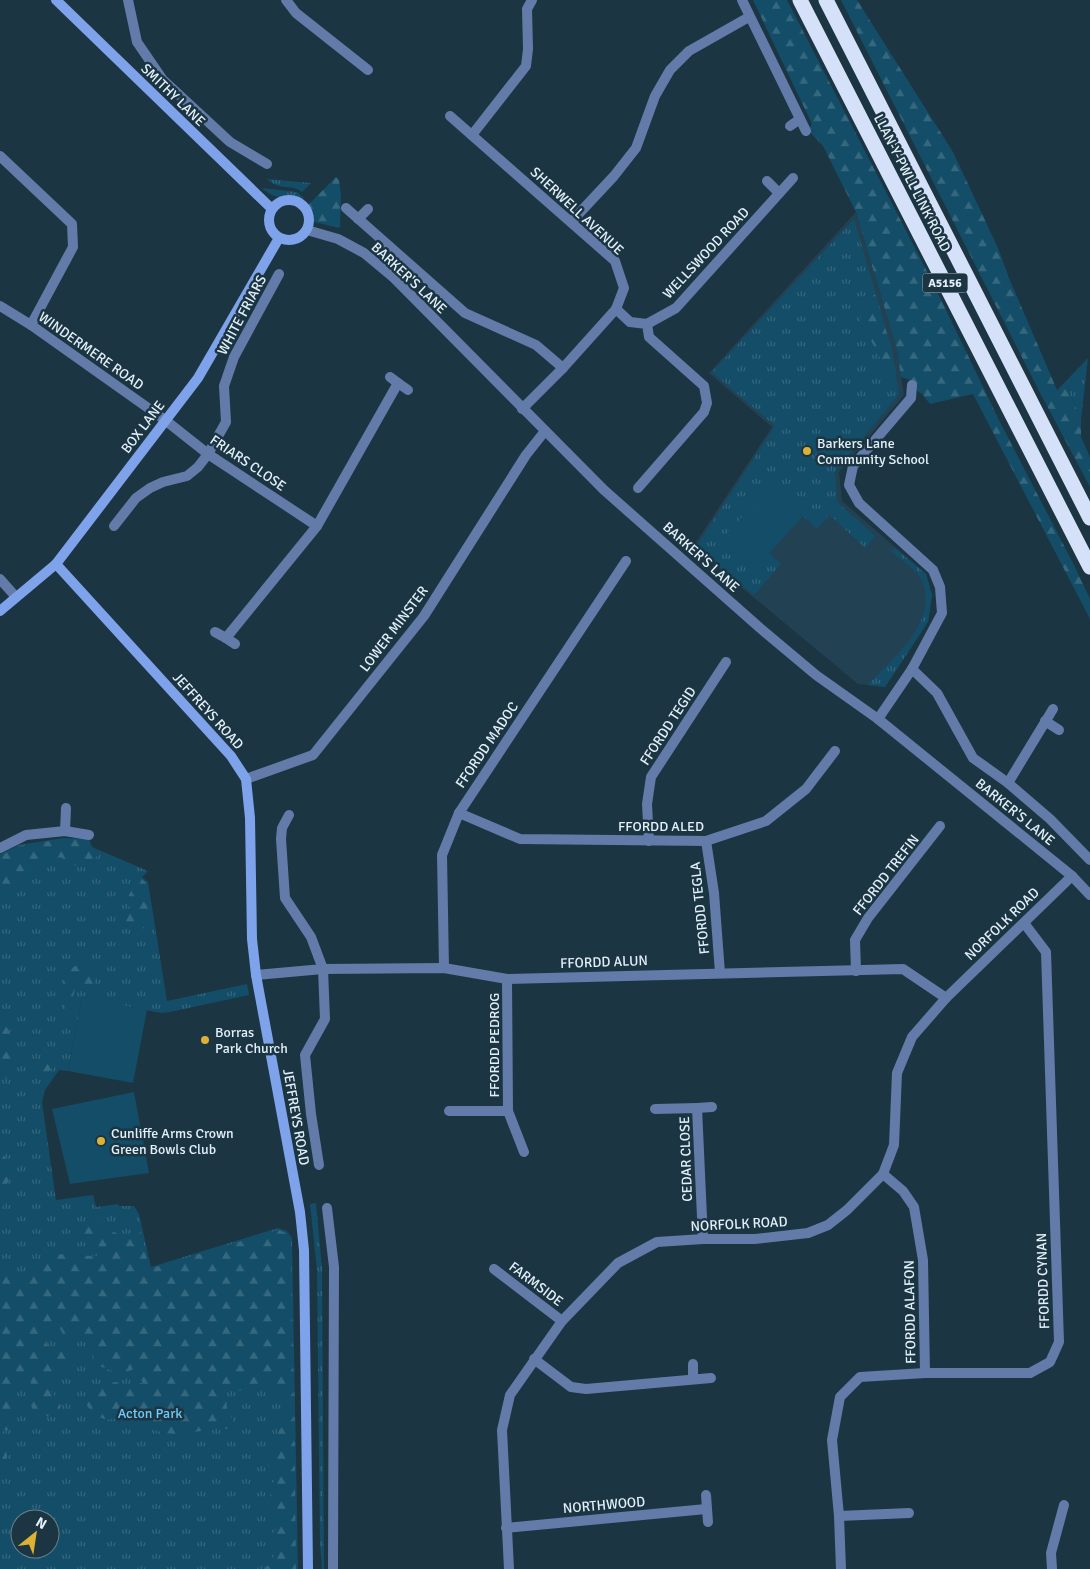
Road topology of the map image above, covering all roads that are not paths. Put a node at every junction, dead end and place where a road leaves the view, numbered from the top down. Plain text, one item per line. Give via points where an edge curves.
1 (56, 0) edge
2 (128, 0) edge
3 (286, 0) edge
4 (532, 0) edge
5 (742, 0) edge
6 (800, 0) edge
7 (826, 0) edge
8 (749, 17) junction
9 (368, 70) dead end
10 (450, 116) dead end
11 (800, 119) junction
12 (790, 126) dead end
13 (806, 130) dead end
14 (472, 135) junction
15 (0, 156) edge
16 (267, 164) dead end
17 (793, 178) dead end
18 (767, 181) dead end
19 (779, 193) junction
20 (346, 208) dead end
21 (272, 209) junction
22 (368, 209) dead end
23 (358, 219) junction
24 (571, 222) junction
25 (307, 230) junction
26 (279, 238) junction
27 (280, 274) dead end
28 (0, 306) edge
29 (616, 309) junction
30 (647, 324) junction
31 (31, 325) junction
32 (563, 368) junction
33 (912, 385) dead end
34 (408, 390) dead end
35 (522, 409) junction
36 (165, 420) junction
37 (545, 431) junction
38 (208, 454) junction
39 (638, 488) dead end
40 (1090, 518) edge
41 (114, 526) dead end
42 (318, 526) junction
43 (626, 561) dead end
44 (56, 564) junction
45 (1090, 567) edge
46 (0, 579) edge
47 (16, 597) junction
48 (0, 611) edge
49 (215, 632) dead end
50 (726, 662) dead end
51 (912, 669) junction
52 (1053, 710) dead end
53 (878, 719) junction
54 (1045, 722) junction
55 (1058, 730) dead end
56 (835, 751) dead end
57 (246, 779) junction
58 (1008, 782) junction
59 (66, 808) dead end
60 (459, 813) junction
61 (288, 815) dead end
62 (940, 826) dead end
63 (65, 831) junction
64 (89, 835) dead end
65 (649, 840) junction
66 (706, 841) junction
67 (0, 848) edge
68 (1089, 857) edge
69 (1072, 876) junction
70 (1090, 895) edge
71 (1024, 923) junction
72 (444, 968) junction
73 (323, 969) junction
74 (856, 971) junction
75 (720, 973) junction
76 (256, 975) junction
77 (507, 979) junction
78 (946, 998) junction
79 (712, 1107) dead end
80 (697, 1108) junction
81 (655, 1109) dead end
82 (449, 1111) dead end
83 (508, 1111) junction
84 (524, 1152) dead end
85 (319, 1164) dead end
86 (883, 1174) junction
87 (327, 1208) dead end
88 (703, 1239) junction
89 (494, 1269) dead end
90 (562, 1321) junction
91 (534, 1360) junction
92 (693, 1364) dead end
93 (925, 1373) junction
94 (711, 1378) dead end
95 (693, 1379) junction
96 (706, 1495) dead end
97 (1064, 1505) dead end
98 (706, 1509) junction
99 (909, 1513) dead end
100 (839, 1516) junction
101 (708, 1522) dead end
102 (506, 1528) junction
103 (308, 1569) edge
104 (333, 1569) edge
105 (508, 1569) edge
106 (842, 1569) edge
107 (1052, 1569) edge

1 - 21 street, SMITHY LANE
2 - 16 street, SMITHY LANE via 137,42 163,80 230,142
3 - 9 street via 296,13
4 - 14 street via 527,9 526,66
5 - 8 street
6 - 45 highway, LLAN-Y-PWLL LINK ROAD / A5156
7 - 40 highway, LLAN-Y-PWLL LINK ROAD / A5156
8 - 11 street
8 - 24 street via 689,51 670,70 655,96 636,148
10 - 14 street, SHERWELL AVENUE
11 - 12 street
11 - 13 street
14 - 24 street, SHERWELL AVENUE
15 - 31 street via 72,224 73,247
17 - 19 street, WELLSWOOD ROAD
18 - 19 street
19 - 30 street, WELLSWOOD ROAD via 676,308
20 - 23 street
21 - 25 street via 280,201 298,202 307,210
21 - 26 street via 270,228
22 - 23 street
23 - 32 street via 465,313 536,345
24 - 29 street, SHERWELL AVENUE via 615,261 624,288
25 - 26 street via 298,239
25 - 35 street, BARKER'S LANE via 338,239 364,253 394,278
26 - 36 street, BOX LANE via 198,378
27 - 38 street, WHITE FRIARS via 234,357 224,386 226,422
28 - 31 street, WINDERMERE ROAD
29 - 30 street via 630,322
29 - 32 street, SHERWELL AVENUE
30 - 39 street via 649,338 704,386 708,403 704,412
31 - 36 street, WINDERMERE ROAD
32 - 35 street, SHERWELL AVENUE
33 - 51 street via 911,398 853,466 849,485 859,503 933,570 940,587 942,613
34 - 42 street via 394,380
35 - 37 street, BARKER'S LANE
36 - 38 street, FRIARS CLOSE
36 - 44 street, BOX LANE
37 - 53 street, BARKER'S LANE via 604,490 760,628 816,676
37 - 57 street, LOWER MINSTER via 526,455 424,616 313,755
38 - 41 street, WHITE FRIARS via 187,476 150,488 136,498
38 - 42 street, FRIARS CLOSE
42 - 49 street via 230,641
43 - 60 street, FFORDD MADOC
44 - 47 street, BOX LANE
44 - 57 street, JEFFREYS ROAD via 231,756
46 - 47 street
47 - 48 street, BOX LANE
50 - 65 street, FFORDD TEGID via 652,778 647,804
51 - 53 street
51 - 58 street via 938,693 973,758
52 - 54 street
53 - 69 street, BARKER'S LANE
54 - 55 street
54 - 58 street
56 - 66 street, FFORDD ALED via 806,789 766,821
57 - 76 street, JEFFREYS ROAD
58 - 68 street
59 - 63 street
60 - 65 street, FFORDD ALED via 520,838
60 - 72 street, FFORDD MADOC via 442,855
61 - 73 street, JEFFREYS ROAD via 281,839 285,898 310,937
62 - 74 street, FFORDD TREFIN via 868,918 855,940
63 - 64 street
63 - 67 street via 26,835
65 - 66 street, FFORDD ALED
66 - 75 street, FFORDD TEGLA
69 - 70 street, BARKER'S LANE
69 - 71 street, NORFOLK ROAD
71 - 78 street, NORFOLK ROAD
71 - 93 street, FFORDD CYNAN via 1046,952 1059,1342 1050,1362 1030,1373
72 - 73 street, FFORDD ALUN
72 - 77 street, FFORDD ALUN
73 - 76 street, FFORDD ALUN
73 - 85 street, JEFFREYS ROAD via 324,1019 305,1055
74 - 75 street, FFORDD ALUN
74 - 78 street, FFORDD ALUN via 903,970
75 - 77 street, FFORDD ALUN
76 - 103 street, JEFFREYS ROAD via 300,1212 304,1250
77 - 83 street, FFORDD PEDROG
78 - 86 street, NORFOLK ROAD via 912,1037 897,1073 894,1145
79 - 80 street, CEDAR CLOSE
80 - 81 street, CEDAR CLOSE
80 - 88 street, CEDAR CLOSE
82 - 83 street, FFORDD PEDROG
83 - 84 street, FFORDD PEDROG
86 - 88 street, NORFOLK ROAD via 828,1225 808,1233 755,1239
86 - 93 street, FFORDD ALAFON via 903,1191 914,1207 924,1260
87 - 104 street via 334,1267
88 - 90 street, NORFOLK ROAD via 657,1242 618,1263
89 - 90 street, FARMSIDE
90 - 91 street, NORFOLK ROAD
91 - 95 street via 571,1387 586,1389
91 - 102 street, NORFOLK ROAD via 510,1395 502,1430
92 - 95 street
93 - 100 street, FFORDD CYNAN via 860,1377 840,1397 832,1440
94 - 95 street
96 - 98 street
97 - 107 street via 1050,1553
98 - 101 street
98 - 102 street, NORTHWOOD
99 - 100 street
100 - 106 street, FFORDD CYNAN
102 - 105 street, NORFOLK ROAD

